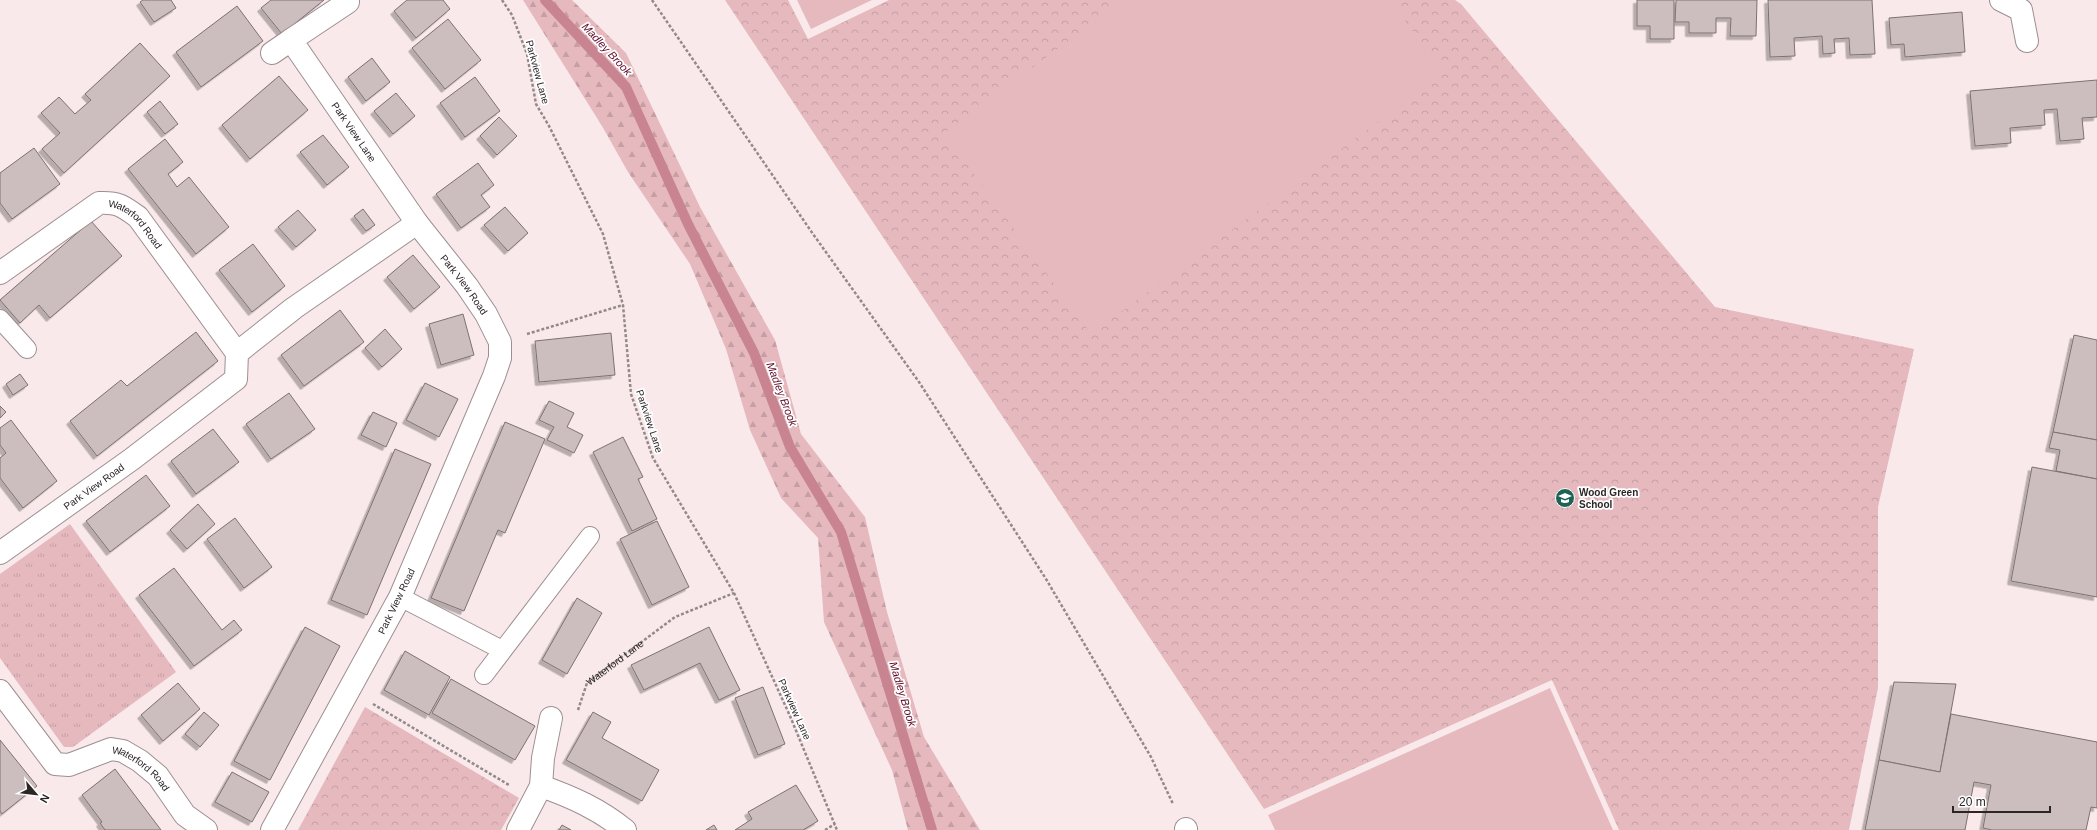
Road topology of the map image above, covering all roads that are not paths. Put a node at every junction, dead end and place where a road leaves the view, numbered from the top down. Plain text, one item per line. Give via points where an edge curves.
1 (2001, 0) edge
2 (348, 2) dead end
3 (2026, 5) edge
4 (292, 40) junction
5 (2027, 42) dead end
6 (272, 53) dead end
7 (417, 223) junction
8 (0, 272) edge
9 (0, 319) edge
10 (27, 349) dead end
11 (237, 353) junction
12 (590, 536) dead end
13 (3, 544) edge
14 (400, 597) junction
15 (502, 650) junction
16 (484, 674) dead end
17 (0, 691) edge
18 (551, 718) road end
19 (537, 793) junction
20 (206, 830) edge
21 (272, 830) edge
22 (518, 830) edge
23 (625, 830) edge

1 - 3 street
2 - 4 street
3 - 5 street
4 - 6 street
4 - 7 street, Park View Lane
7 - 11 street via 294,308
7 - 14 street, Park View Road via 468,286 486,314 500,342 500,358
8 - 11 street, Waterford Road via 99,203 113,202 138,217
9 - 10 lane
11 - 13 street, Park View Road via 236,379 132,459
12 - 15 lane
14 - 15 lane
14 - 21 street, Park View Road
15 - 16 lane
17 - 20 street, Waterford Road via 55,764 69,766 111,749 123,751 158,776 185,815
18 - 19 street
19 - 22 street
19 - 23 street via 577,799 608,816

